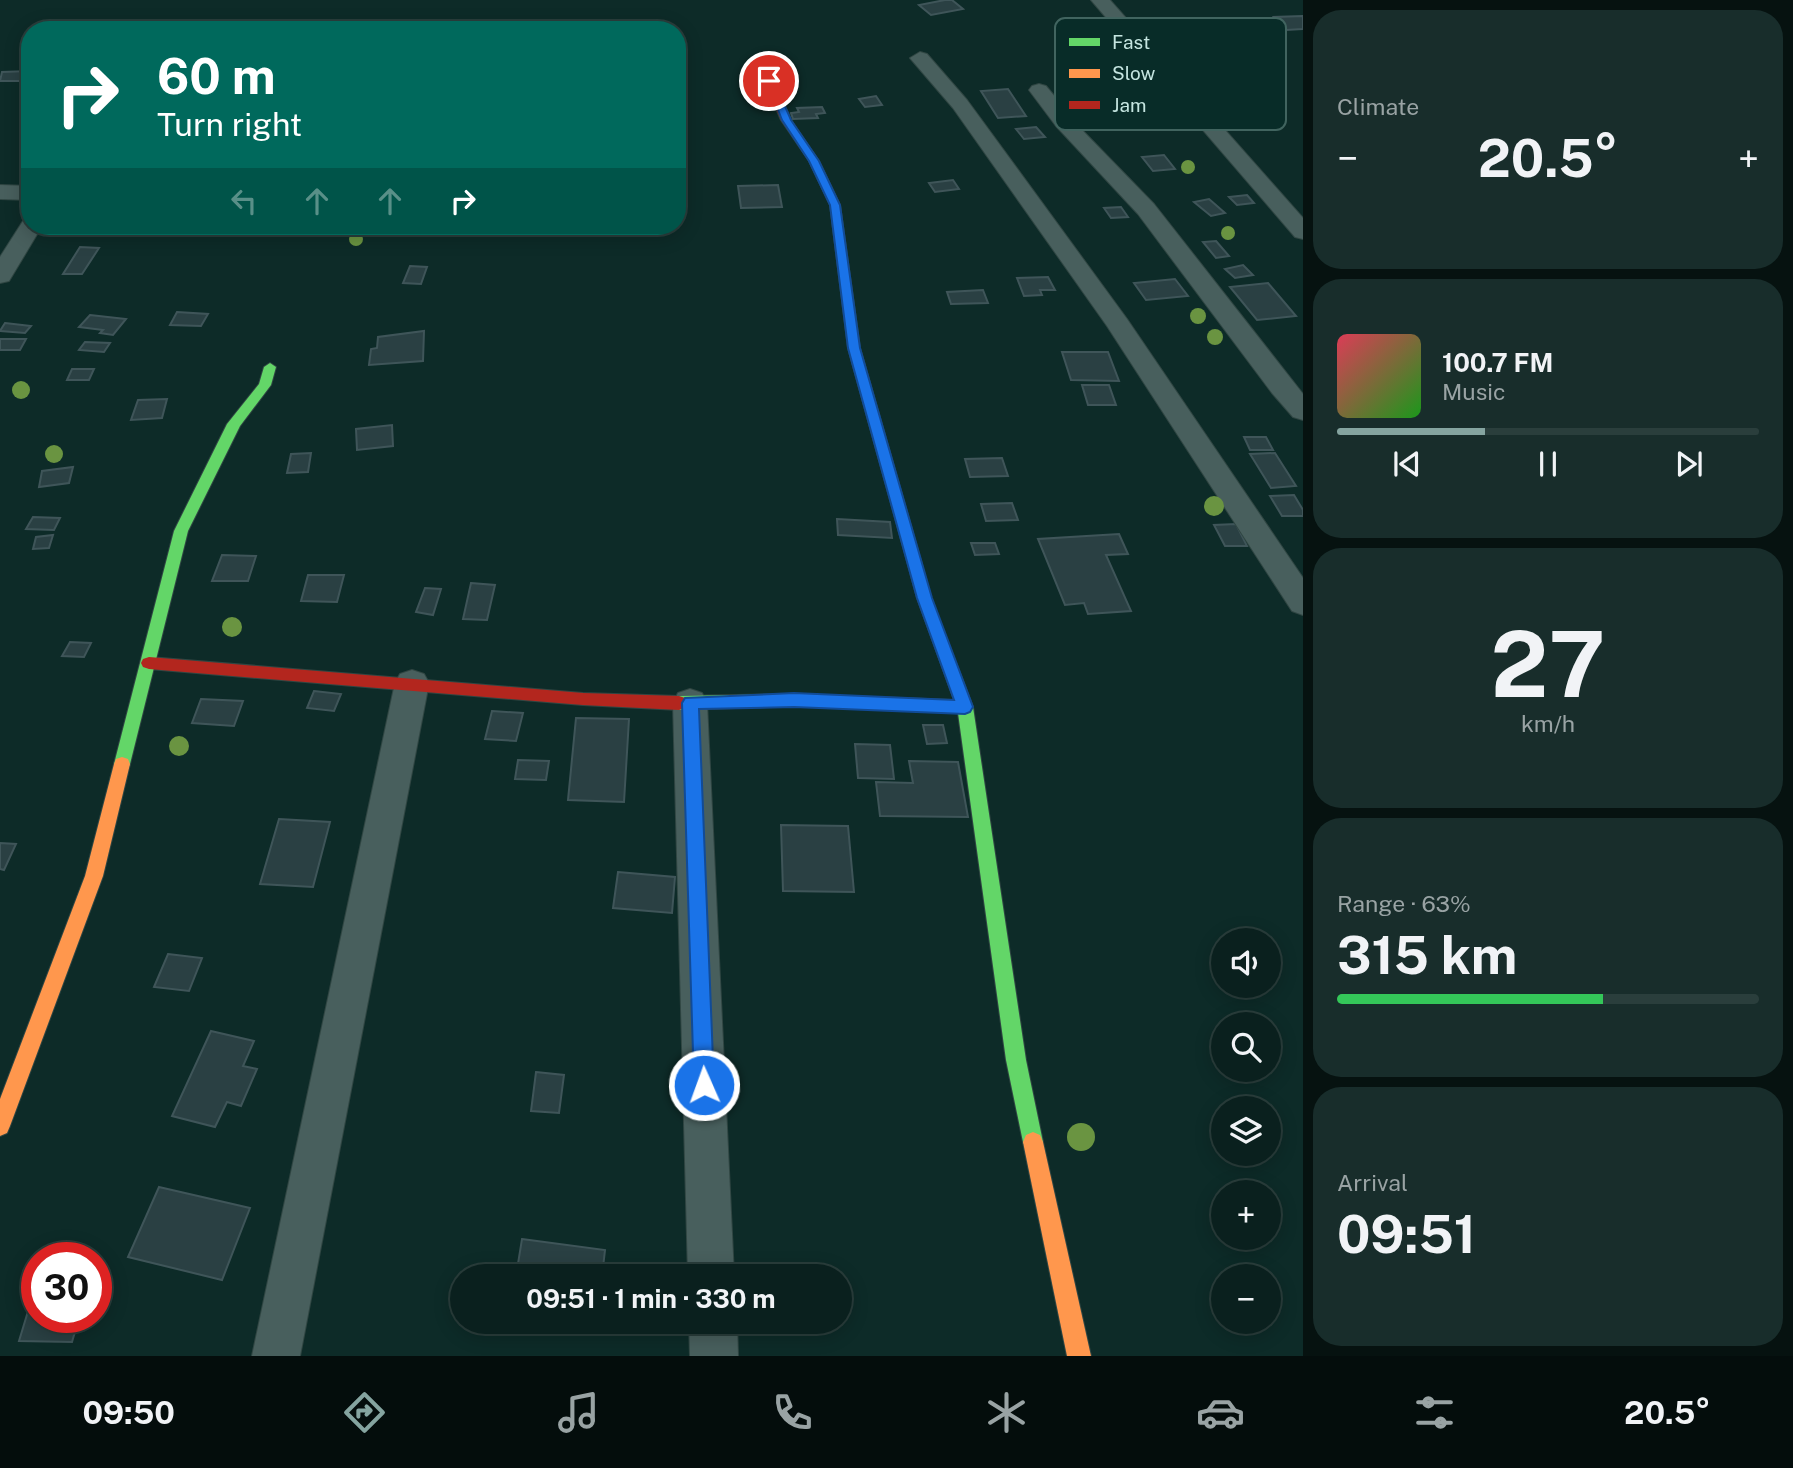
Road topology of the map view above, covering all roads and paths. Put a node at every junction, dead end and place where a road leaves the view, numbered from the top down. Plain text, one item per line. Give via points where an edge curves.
1 (1100, 0) edge
2 (1116, 18) edge
3 (920, 58) dead end
4 (769, 81) dead end
5 (1039, 90) dead end
6 (1055, 111) edge
7 (1071, 130) edge
8 (1214, 130) edge
9 (0, 192) edge
10 (21, 193) edge
11 (1303, 232) edge
12 (25, 235) edge
13 (0, 276) edge
14 (270, 367) dead end
15 (1303, 411) edge
16 (1303, 603) edge
17 (149, 663) junction
18 (412, 683) junction
19 (690, 703) junction
20 (965, 707) junction
21 (0, 1126) edge
22 (711, 1264) edge
23 (713, 1334) edge
24 (276, 1356) edge
25 (714, 1356) edge
26 (1079, 1356) edge

1 - 2 street
3 - 16 street via 960,104 1118,324
4 - 20 street via 835,205 854,348 924,598
5 - 6 street
7 - 15 street via 1146,210
8 - 11 street
9 - 10 street
12 - 13 street
14 - 17 street via 265,386 234,424 181,531
17 - 18 street
17 - 21 street via 94,876
18 - 19 street via 583,699
18 - 24 street
19 - 20 street via 794,700
19 - 22 street
20 - 26 street via 1016,1060
23 - 25 street

